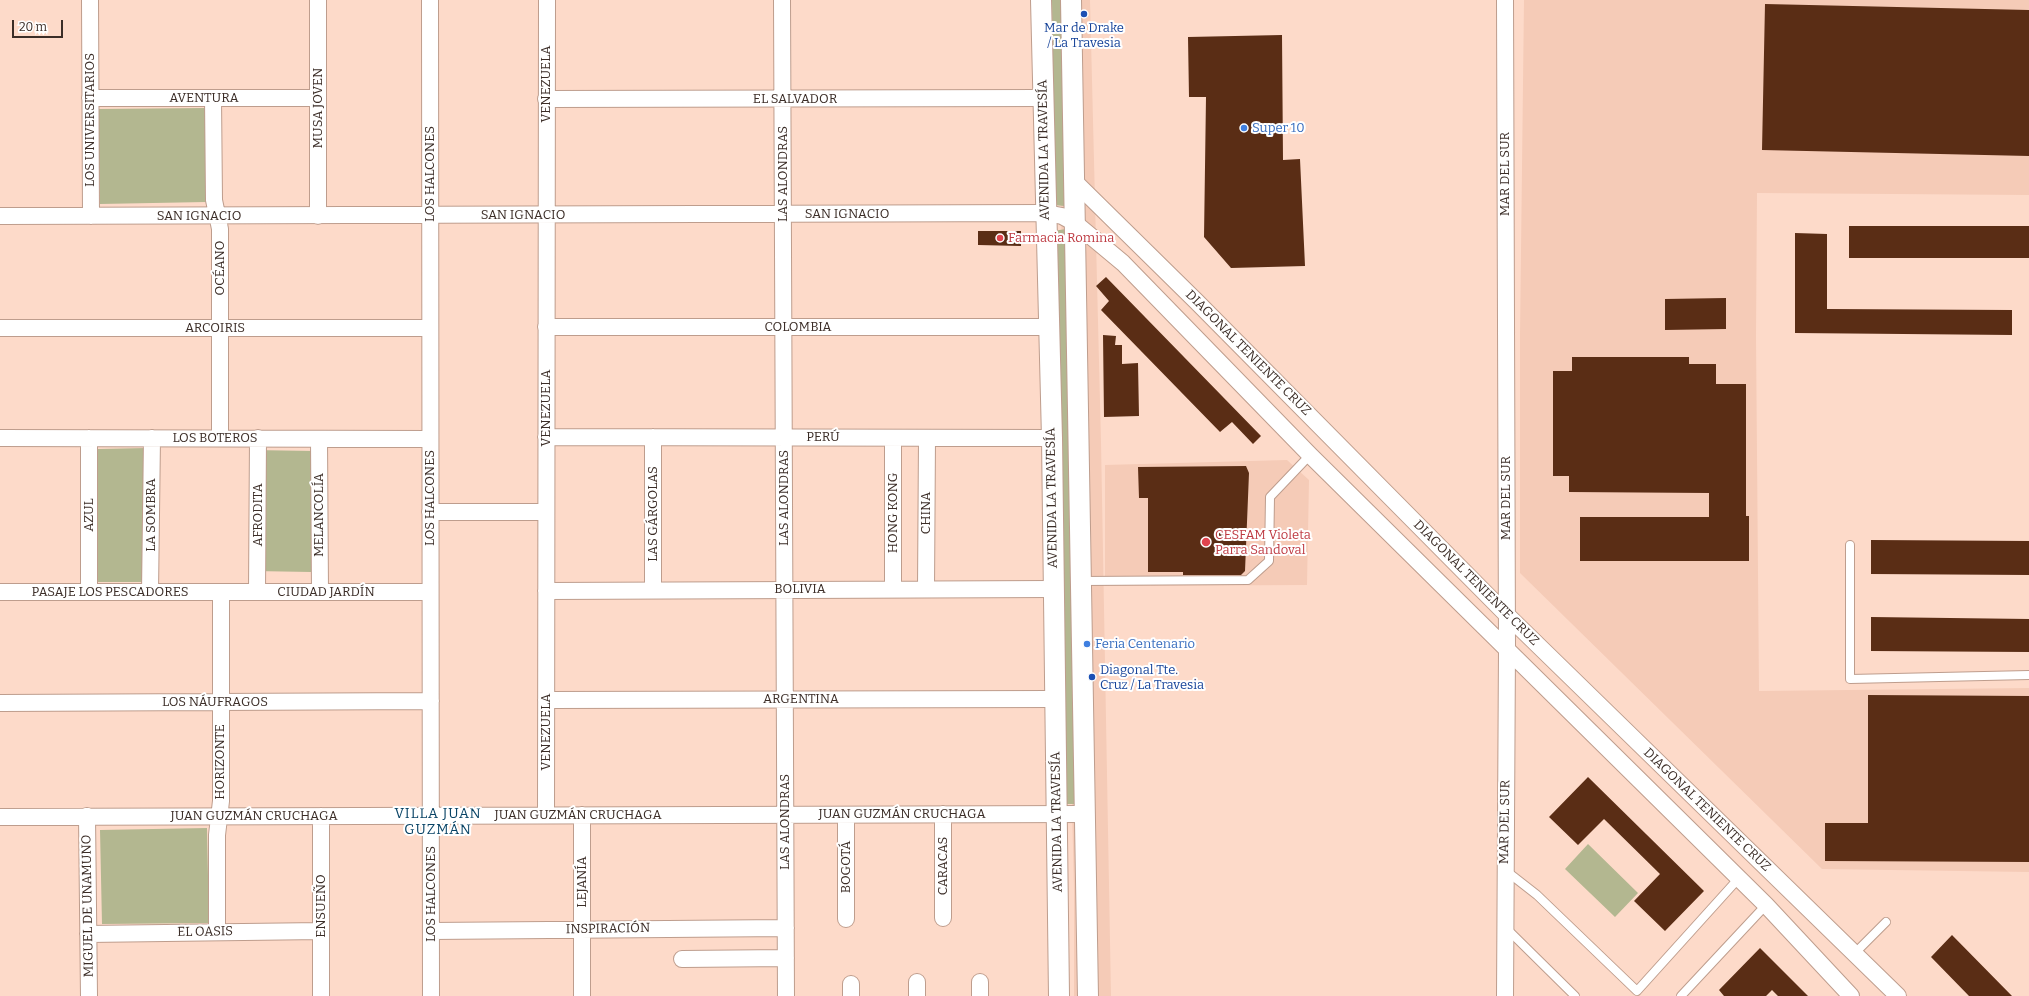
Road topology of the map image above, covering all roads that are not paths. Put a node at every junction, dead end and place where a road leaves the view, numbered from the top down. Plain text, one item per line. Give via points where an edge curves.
1 (90, 0) edge
2 (318, 0) edge
3 (430, 0) edge
4 (547, 0) edge
5 (782, 0) edge
6 (1041, 0) edge
7 (1071, 0) edge
8 (1505, 0) edge
9 (90, 98) junction
10 (213, 98) junction
11 (318, 98) junction
12 (1043, 98) junction
13 (546, 99) junction
14 (782, 99) junction
15 (1074, 181) junction
16 (1046, 213) junction
17 (783, 214) junction
18 (430, 215) junction
19 (546, 215) junction
20 (0, 216) edge
21 (91, 216) junction
22 (217, 216) junction
23 (318, 216) junction
24 (1075, 223) junction
25 (546, 327) junction
26 (783, 327) junction
27 (1049, 327) junction
28 (0, 328) edge
29 (220, 328) junction
30 (430, 328) junction
31 (546, 437) junction
32 (653, 437) junction
33 (784, 437) junction
34 (0, 438) edge
35 (89, 438) junction
36 (152, 438) junction
37 (220, 438) junction
38 (258, 438) junction
39 (319, 438) junction
40 (893, 438) junction
41 (927, 438) junction
42 (1052, 438) junction
43 (430, 439) junction
44 (1310, 455) junction
45 (430, 512) junction
46 (546, 512) junction
47 (1850, 545) dead end
48 (1081, 581) junction
49 (784, 589) junction
50 (893, 589) junction
51 (926, 589) junction
52 (1053, 589) junction
53 (653, 590) junction
54 (546, 591) junction
55 (0, 592) edge
56 (89, 592) junction
57 (150, 592) junction
58 (221, 592) junction
59 (257, 592) junction
60 (320, 592) junction
61 (430, 592) junction
62 (1506, 614) junction
63 (1507, 648) junction
64 (2029, 675) edge
65 (1056, 699) junction
66 (546, 700) junction
67 (785, 700) junction
68 (430, 701) junction
69 (221, 702) junction
70 (0, 703) edge
71 (943, 814) junction
72 (1057, 814) junction
73 (1085, 814) junction
74 (546, 815) junction
75 (582, 815) junction
76 (785, 815) junction
77 (846, 815) junction
78 (87, 816) junction
79 (219, 816) junction
80 (321, 816) junction
81 (431, 816) junction
82 (0, 817) edge
83 (1505, 870) junction
84 (1739, 878) junction
85 (1766, 905) junction
86 (943, 918) dead end
87 (846, 919) dead end
88 (1886, 922) dead end
89 (786, 928) junction
90 (1506, 928) junction
91 (582, 929) junction
92 (321, 931) junction
93 (431, 931) junction
94 (218, 932) junction
95 (88, 934) junction
96 (1854, 954) junction
97 (786, 958) junction
98 (682, 959) dead end
99 (1883, 981) junction
100 (89, 996) edge
101 (321, 996) edge
102 (431, 996) edge
103 (582, 996) edge
104 (786, 996) edge
105 (1059, 996) edge
106 (1088, 996) edge
107 (1505, 996) edge
108 (1575, 996) edge
109 (1681, 996) edge
110 (1851, 996) edge
111 (1888, 996) edge
112 (1898, 996) edge

1 - 9 street, LOS UNIVERSITARIOS
2 - 11 street, MUSA JOVEN
3 - 18 street, LOS HALCONES
4 - 13 street, VENEZUELA
5 - 14 street, LAS ALONDRAS
6 - 12 street, AVENIDA LA TRAVESÍA
7 - 15 street, AVENIDA LA TRAVESÍA
8 - 62 street, MAR DEL SUR
9 - 10 street, AVENTURA
9 - 21 street, LOS UNIVERSITARIOS
10 - 11 street, AVENTURA
10 - 22 street, OCÉANO via 214,200
11 - 23 street, MUSA JOVEN
12 - 14 street, EL SALVADOR
12 - 16 street, AVENIDA LA TRAVESÍA
13 - 14 street, EL SALVADOR
13 - 19 street, VENEZUELA
14 - 17 street, LAS ALONDRAS
15 - 24 street, AVENIDA LA TRAVESÍA
15 - 62 street, DIAGONAL TENIENTE CRUZ via 1198,302
16 - 17 street, SAN IGNACIO
16 - 24 street, DIAGONAL TENIENTE CRUZ via 1062,216
16 - 27 street, AVENIDA LA TRAVESÍA
17 - 19 street, SAN IGNACIO
17 - 26 street, LAS ALONDRAS
18 - 19 street, SAN IGNACIO
18 - 23 street, SAN IGNACIO
18 - 30 street, LOS HALCONES
19 - 25 street, VENEZUELA
20 - 21 street, SAN IGNACIO
21 - 22 street, SAN IGNACIO
22 - 23 street, SAN IGNACIO
22 - 29 street, OCÉANO via 220,229
24 - 44 street, DIAGONAL TENIENTE CRUZ via 1123,263
24 - 48 street, AVENIDA LA TRAVESÍA
25 - 26 street, COLOMBIA
25 - 31 street, VENEZUELA
26 - 27 street, COLOMBIA
26 - 33 street, LAS ALONDRAS
27 - 42 street, AVENIDA LA TRAVESÍA
28 - 29 street, ARCOIRIS
29 - 30 street, ARCOIRIS
29 - 37 street, OCÉANO
30 - 43 street, LOS HALCONES
31 - 32 street, PERÚ
31 - 46 street, VENEZUELA
32 - 33 street, PERÚ
32 - 53 street, LAS GÁRGOLAS
33 - 40 street, PERÚ
33 - 49 street, LAS ALONDRAS
34 - 35 street, LOS BOTEROS
35 - 36 street, LOS BOTEROS
35 - 56 street, AZUL
36 - 37 street, LOS BOTEROS
36 - 57 street, LA SOMBRA
37 - 38 street, LOS BOTEROS
38 - 39 street, LOS BOTEROS
38 - 59 street, AFRODITA
39 - 43 street, LOS BOTEROS
39 - 60 street, MELANCOLÍA
40 - 41 street, PERÚ
40 - 50 street, HONG KONG
41 - 42 street, PERÚ
41 - 51 street, CHINA
42 - 52 street, AVENIDA LA TRAVESÍA
43 - 45 street, LOS HALCONES
44 - 48 lane via 1270,497 1269,561 1248,580
44 - 63 street, DIAGONAL TENIENTE CRUZ
45 - 46 street
45 - 61 street, LOS HALCONES
46 - 54 street, VENEZUELA
47 - 64 lane via 1850,679
48 - 73 street, AVENIDA LA TRAVESÍA
49 - 50 street, BOLIVIA
49 - 53 street, BOLIVIA
49 - 67 street, LAS ALONDRAS
50 - 51 street, BOLIVIA
51 - 52 street, BOLIVIA
52 - 65 street, AVENIDA LA TRAVESÍA
53 - 54 street, BOLIVIA
54 - 66 street, VENEZUELA
55 - 56 street, PASAJE LOS PESCADORES
56 - 57 street, PASAJE LOS PESCADORES
57 - 58 street, PASAJE LOS PESCADORES
58 - 59 street, CIUDAD JARDÍN
58 - 69 street, HORIZONTE
59 - 60 street, CIUDAD JARDÍN
60 - 61 street, CIUDAD JARDÍN
61 - 68 street, LOS HALCONES
62 - 63 street, MAR DEL SUR
62 - 96 street, DIAGONAL TENIENTE CRUZ
63 - 83 street, MAR DEL SUR
63 - 84 street, DIAGONAL TENIENTE CRUZ
65 - 67 street, ARGENTINA
65 - 72 street, AVENIDA LA TRAVESÍA
66 - 67 street, ARGENTINA
66 - 74 street, VENEZUELA
67 - 76 street, LAS ALONDRAS
68 - 69 street, LOS NÁUFRAGOS
68 - 81 street, LOS HALCONES
69 - 70 street, LOS NÁUFRAGOS
69 - 79 street, HORIZONTE
71 - 72 street, JUAN GUZMÁN CRUCHAGA
71 - 77 street, JUAN GUZMÁN CRUCHAGA
71 - 86 street, CARACAS
72 - 73 street, JUAN GUZMÁN CRUCHAGA
72 - 105 street, AVENIDA LA TRAVESÍA
73 - 106 street, AVENIDA LA TRAVESÍA
74 - 75 street, JUAN GUZMÁN CRUCHAGA
74 - 81 street, JUAN GUZMÁN CRUCHAGA
75 - 76 street, JUAN GUZMÁN CRUCHAGA
75 - 91 street, LEJANÍA
76 - 77 street, JUAN GUZMÁN CRUCHAGA
76 - 89 street, LAS ALONDRAS
77 - 87 street, BOGOTÁ
78 - 79 street, JUAN GUZMÁN CRUCHAGA
78 - 82 street, JUAN GUZMÁN CRUCHAGA
78 - 95 street, MIGUEL DE UNAMUNO
79 - 80 street, JUAN GUZMÁN CRUCHAGA
79 - 94 street, HORIZONTE
80 - 81 street, JUAN GUZMÁN CRUCHAGA
80 - 92 street, ENSUEÑO
81 - 93 street, LOS HALCONES
83 - 84 lane via 1536,895 1637,991
83 - 90 street, MAR DEL SUR
84 - 85 street, DIAGONAL TENIENTE CRUZ
85 - 109 lane
85 - 110 street, DIAGONAL TENIENTE CRUZ
88 - 96 lane
89 - 91 street, INSPIRACIÓN
89 - 97 street, LAS ALONDRAS
90 - 107 street, MAR DEL SUR
90 - 108 lane
91 - 93 street, INSPIRACIÓN
91 - 103 street, LEJANÍA
92 - 94 street, EL OASIS
92 - 101 street, ENSUEÑO
93 - 102 street, LOS HALCONES
94 - 95 street, EL OASIS
95 - 100 street, MIGUEL DE UNAMUNO
96 - 99 street, DIAGONAL TENIENTE CRUZ
97 - 98 street
97 - 104 street, LAS ALONDRAS
99 - 111 street, DIAGONAL TENIENTE CRUZ
99 - 112 street, DIAGONAL TENIENTE CRUZ

